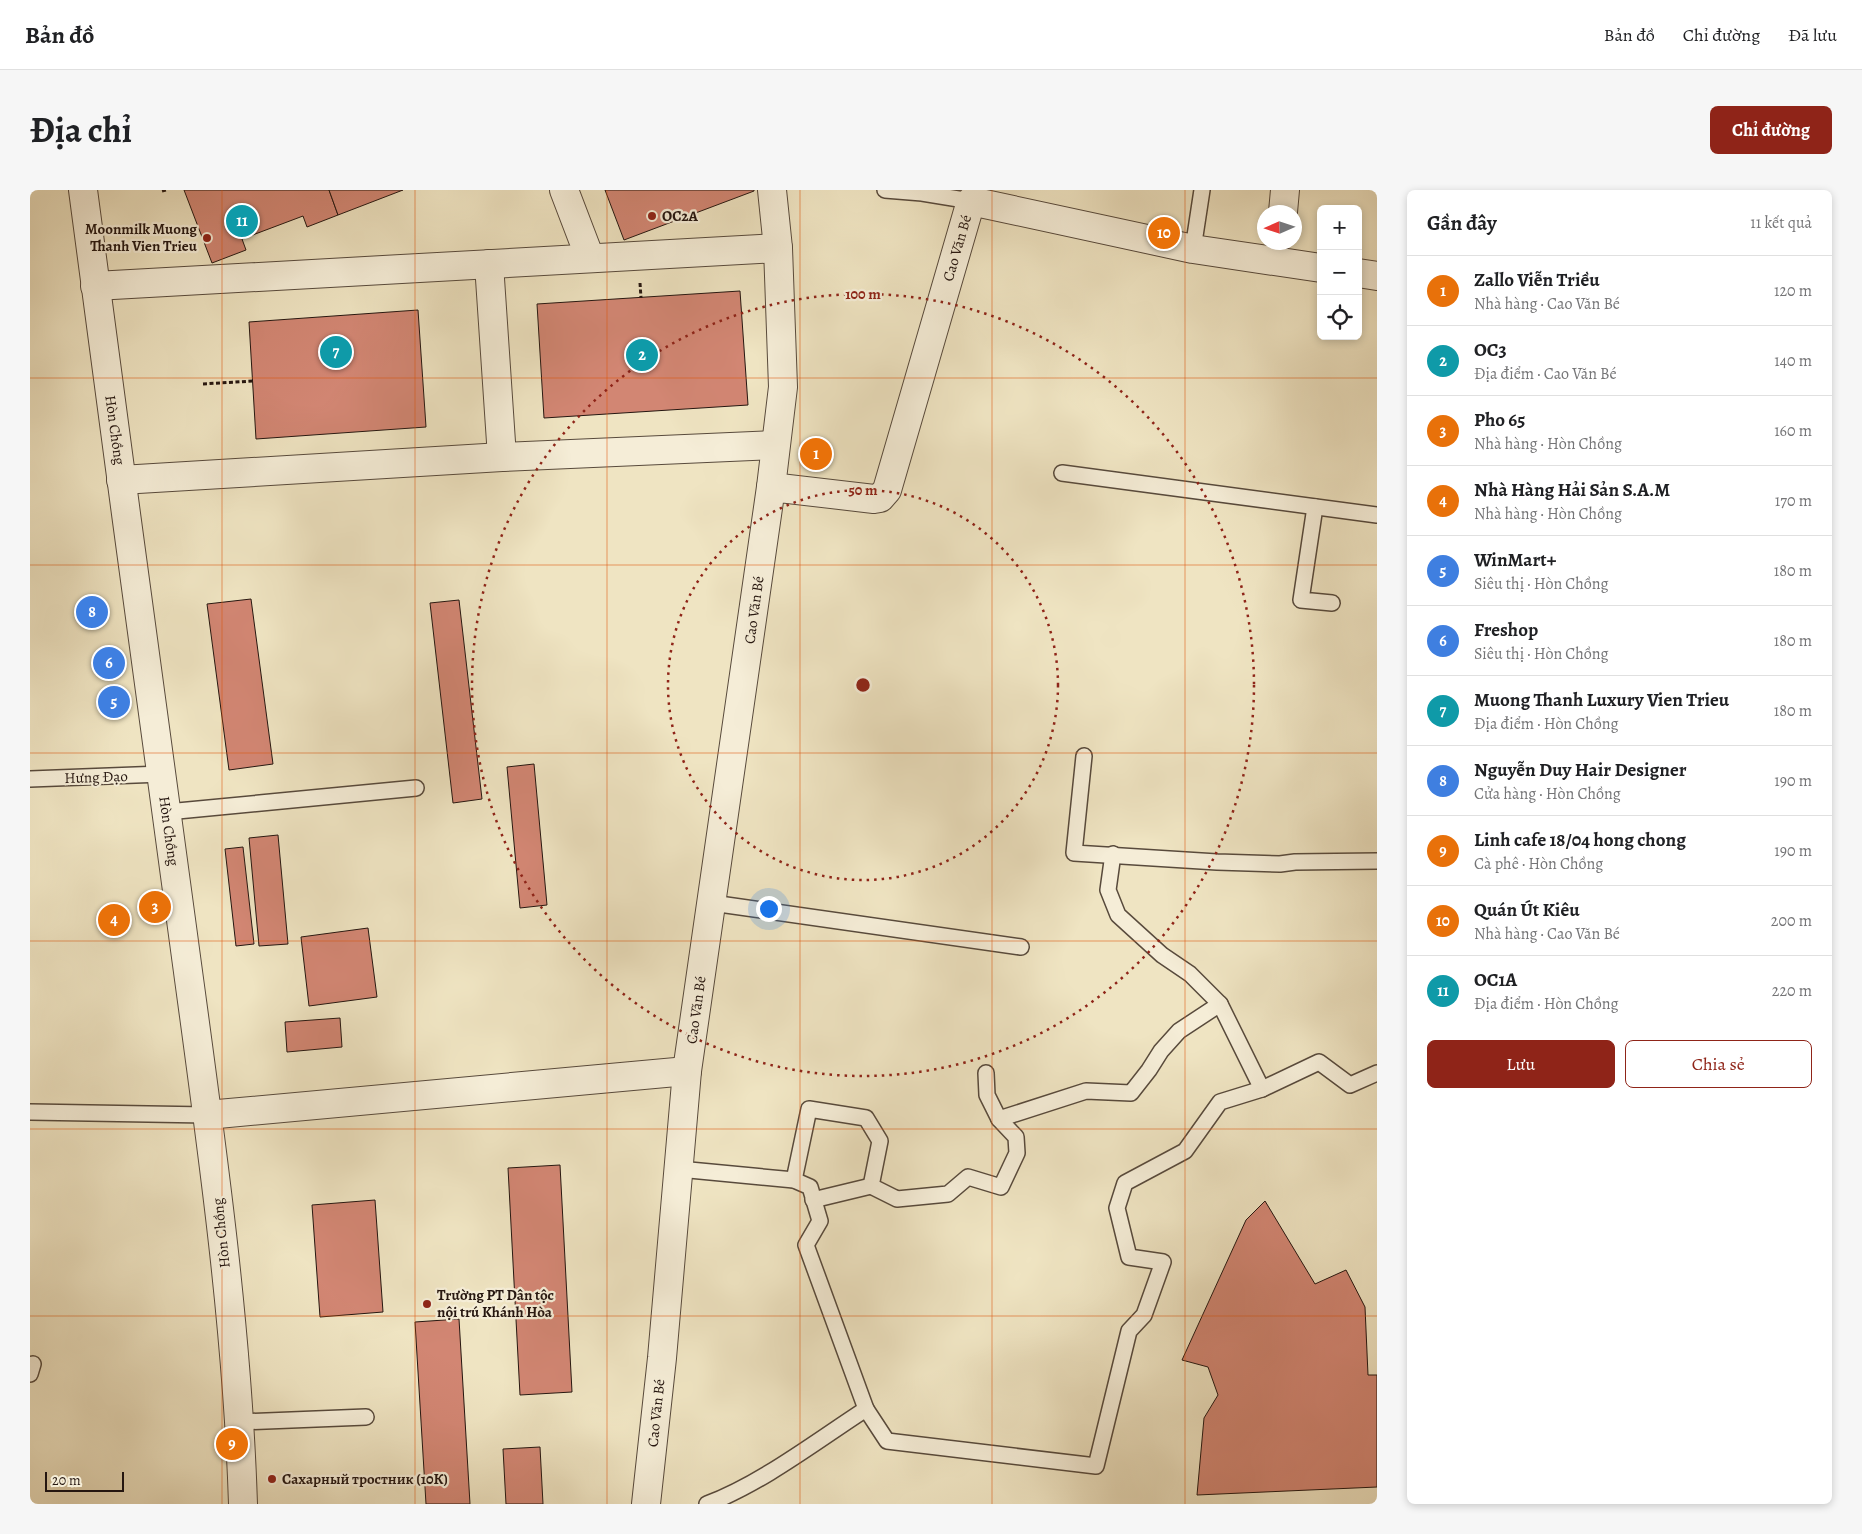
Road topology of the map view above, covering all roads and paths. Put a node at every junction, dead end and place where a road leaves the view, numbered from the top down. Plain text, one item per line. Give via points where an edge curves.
1 (83, 190) edge
2 (564, 190) edge
3 (772, 190) edge
4 (885, 190) edge
5 (1202, 190) edge
6 (1285, 190) edge
7 (971, 201) junction
8 (1284, 205) edge
9 (778, 248) junction
10 (1193, 249) junction
11 (1281, 252) edge
12 (590, 258) junction
13 (489, 264) junction
14 (1317, 266) edge
15 (1362, 274) edge
16 (1377, 276) edge
17 (95, 286) junction
18 (252, 381) dead end
19 (203, 384) dead end
20 (776, 445) junction
21 (502, 457) junction
22 (1062, 474) dead end
23 (121, 480) junction
24 (771, 487) junction
25 (1315, 507) junction
26 (1377, 515) edge
27 (1332, 603) dead end
28 (1084, 756) dead end
29 (162, 774) junction
30 (30, 779) edge
31 (416, 788) dead end
32 (167, 812) junction
33 (1113, 854) junction
34 (1377, 861) edge
35 (712, 903) junction
36 (1021, 947) dead end
37 (1220, 1004) junction
38 (688, 1070) junction
39 (986, 1073) dead end
40 (1377, 1073) edge
41 (1262, 1089) junction
42 (30, 1112) edge
43 (207, 1115) junction
44 (999, 1119) junction
45 (679, 1169) junction
46 (794, 1180) junction
47 (872, 1186) junction
48 (813, 1200) junction
49 (866, 1409) junction
50 (366, 1417) dead end
51 (240, 1422) junction
52 (243, 1504) edge
53 (646, 1504) edge
54 (707, 1504) edge

1 - 17 street, Hòn Chồng
2 - 12 street
3 - 9 street
4 - 7 lane
5 - 10 lane
6 - 8 street
7 - 10 street, Cao Văn Bé
7 - 24 street, Cao Văn Bé via 886,490 880,498 874,499
9 - 12 street
9 - 20 street via 783,387
10 - 11 street, Cao Văn Bé
11 - 14 street, Cao Văn Bé
12 - 13 street
13 - 17 street
13 - 21 street
15 - 16 street
17 - 23 street, Hòn Chồng
18 - 19 path
20 - 21 street
20 - 24 street
21 - 23 street
22 - 25 lane
23 - 29 street, Hòn Chồng
24 - 35 street, Cao Văn Bé
25 - 26 lane
25 - 27 lane via 1302,600
28 - 33 lane via 1074,853
29 - 30 lane, Hưng Đạo
29 - 32 street, Hòn Chồng
31 - 32 lane
32 - 43 street, Hòn Chồng
33 - 34 lane via 1280,864
33 - 37 lane via 1108,890 1118,915 1162,955 1190,974
35 - 36 lane
35 - 38 street, Cao Văn Bé
37 - 41 lane
37 - 44 lane via 1178,1031 1131,1093 1086,1091
38 - 43 street
38 - 45 street, Cao Văn Bé
39 - 44 lane via 987,1095
40 - 41 lane via 1350,1085 1319,1062
41 - 49 lane via 1220,1102 1185,1151 1126,1183 1117,1208 1129,1257 1163,1262 1144,1315 1129,1331 1096,1466 887,1441
42 - 43 lane
43 - 51 street, Hòn Chồng
44 - 47 lane via 1016,1137 1016,1153 1001,1187 968,1177 948,1194 897,1199
45 - 46 lane
45 - 53 street, Cao Văn Bé
46 - 47 lane via 808,1109 866,1118 880,1141
46 - 48 lane via 810,1187
47 - 48 lane
48 - 49 lane via 820,1221 806,1245
49 - 54 lane via 770,1472
50 - 51 lane
51 - 52 street, Hòn Chồng

